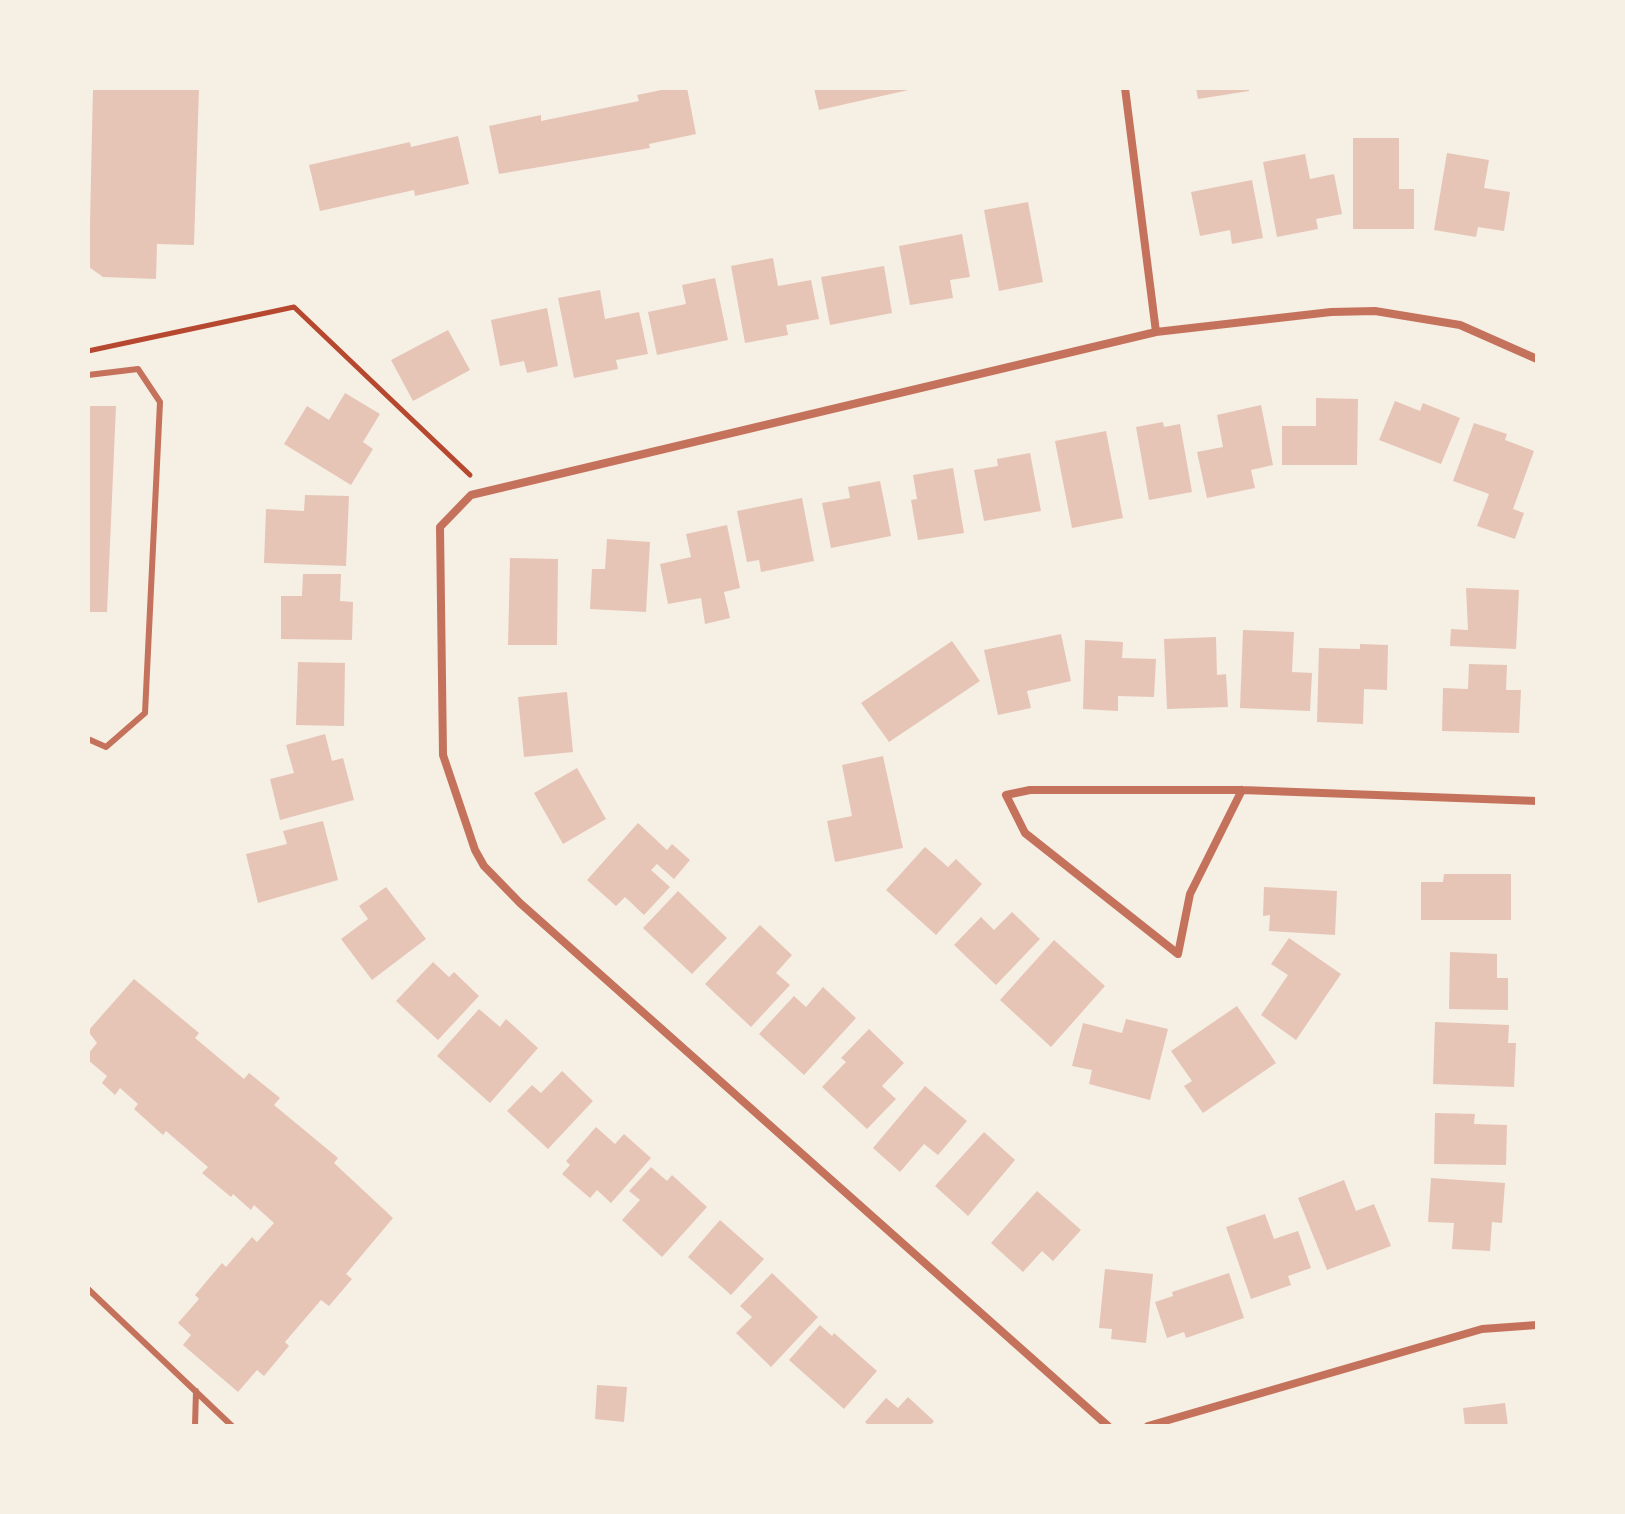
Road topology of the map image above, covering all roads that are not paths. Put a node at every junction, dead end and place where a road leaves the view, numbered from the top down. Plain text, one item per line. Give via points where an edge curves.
1 (1125, 88) edge
2 (1156, 332) junction
3 (1537, 359) edge
4 (88, 375) edge
5 (88, 739) edge
6 (1242, 790) junction
7 (1537, 801) edge
8 (88, 1289) edge
9 (1537, 1325) edge
10 (196, 1391) junction
11 (195, 1426) edge
12 (232, 1426) edge
13 (1108, 1426) edge
14 (1148, 1426) edge

1 - 2 street
2 - 3 street via 1375,311 1460,325
2 - 13 street via 489,490 471,495 440,527 443,755 484,866
4 - 5 lane via 138,369 160,402 145,713 106,747
6 - 6 street via 1190,894 1178,954 1025,833 1006,795 1030,790
6 - 7 street
8 - 10 lane
9 - 14 street via 1482,1329
10 - 11 lane
10 - 12 lane

